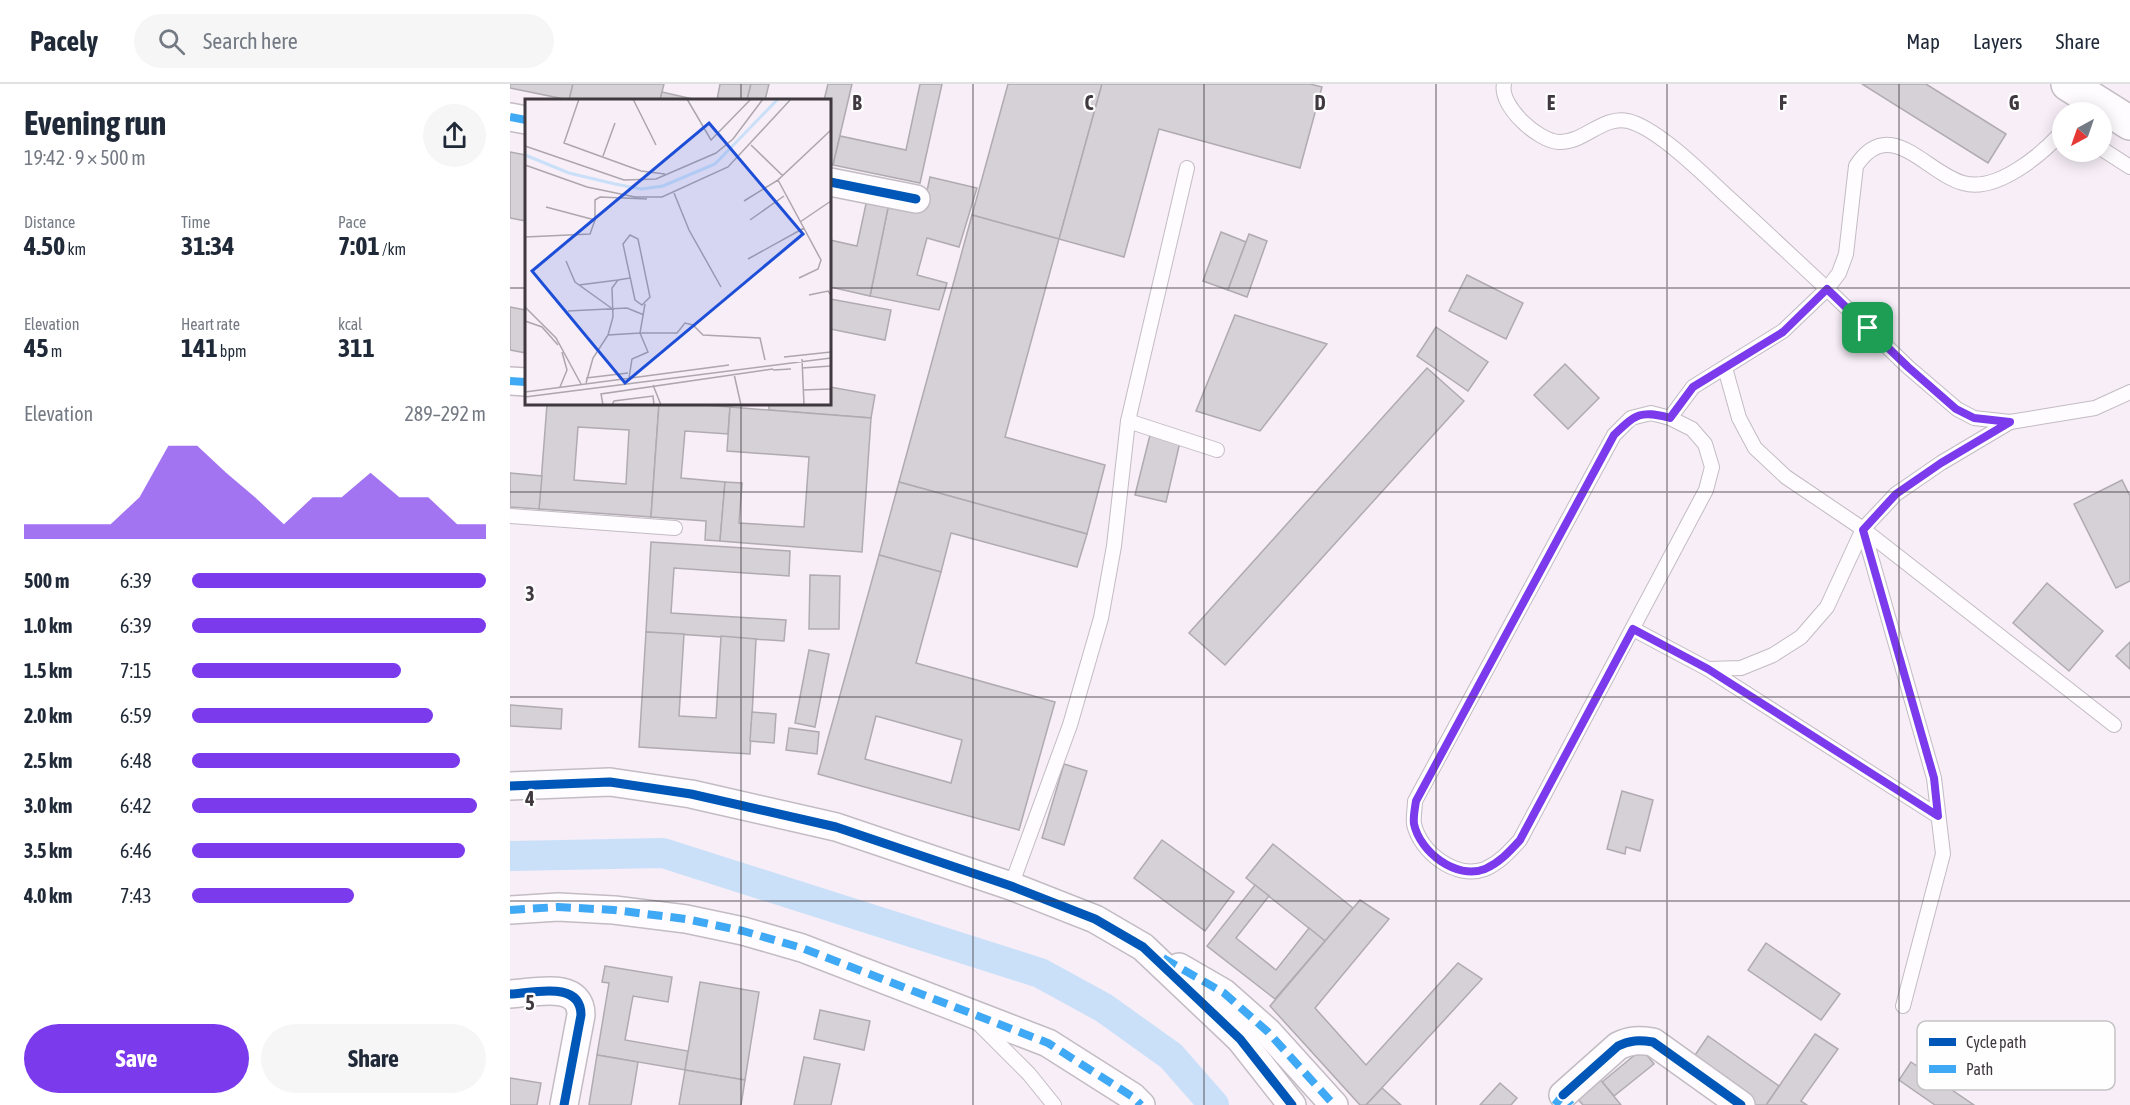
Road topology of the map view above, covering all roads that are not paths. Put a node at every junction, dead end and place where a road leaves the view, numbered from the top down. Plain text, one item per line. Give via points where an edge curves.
1 (1504, 84) edge
2 (2083, 92) edge
3 (510, 117) edge
4 (525, 120) edge
5 (2130, 123) edge
6 (2052, 143) edge
7 (2112, 155) edge
8 (2130, 167) edge
9 (1187, 168) dead end
10 (831, 182) edge
11 (916, 200) dead end
12 (1827, 289) junction
13 (1725, 368) junction
14 (510, 381) edge
15 (525, 382) edge
16 (2130, 392) edge
17 (1670, 418) junction
18 (1128, 422) junction
19 (2010, 422) junction
20 (1217, 450) dead end
21 (510, 516) edge
22 (675, 528) dead end
23 (1863, 530) junction
24 (1633, 629) junction
25 (1708, 669) junction
26 (2114, 725) dead end
27 (510, 786) edge
28 (1938, 816) junction
29 (1011, 886) junction
30 (510, 910) edge
31 (1143, 947) junction
32 (510, 994) edge
33 (1903, 1006) dead end
34 (965, 1010) junction
35 (1563, 1102) edge
36 (564, 1105) edge
37 (1054, 1105) edge
38 (1142, 1105) edge
39 (1292, 1105) edge
40 (1334, 1105) edge
41 (1741, 1105) edge

1 - 12 lane via 1506,100 1524,124 1559,142 1577,139 1619,120 1630,121 1653,134 1689,161
2 - 5 main road
3 - 4 street
6 - 12 lane via 2015,172 1984,183 1965,184 1910,150 1892,145 1873,148 1857,166 1846,254
7 - 8 lane
9 - 18 lane
10 - 11 street
12 - 13 lane via 1783,332
12 - 19 lane via 1956,409 1974,418
13 - 17 lane via 1693,387
13 - 23 lane via 1739,418 1755,448 1786,477
14 - 15 street
16 - 19 lane via 2095,408
17 - 24 lane via 1692,429 1705,444 1712,467 1706,490
17 - 24 lane via 1651,413 1631,418 1614,435 1416,801 1414,824 1422,844 1441,861 1462,871 1482,870 1504,858 1520,840
18 - 20 lane
18 - 29 lane via 1114,546 1101,618 1070,725
19 - 23 lane via 1896,494
21 - 22 lane
23 - 25 lane via 1827,607 1801,637 1773,655 1741,668
23 - 26 lane
23 - 28 lane via 1934,778
24 - 25 lane
25 - 28 lane
27 - 29 street via 610,782 691,794 836,827
28 - 33 lane via 1943,854
29 - 31 street via 1095,919
30 - 34 street via 614,910 743,931 802,948
31 - 39 street via 1240,1039
31 - 40 street via 1224,993 1269,1032
32 - 36 street via 559,991 569,993 581,1006
34 - 37 lane
34 - 38 street via 1048,1043
35 - 41 street via 1618,1046 1639,1040 1653,1042

